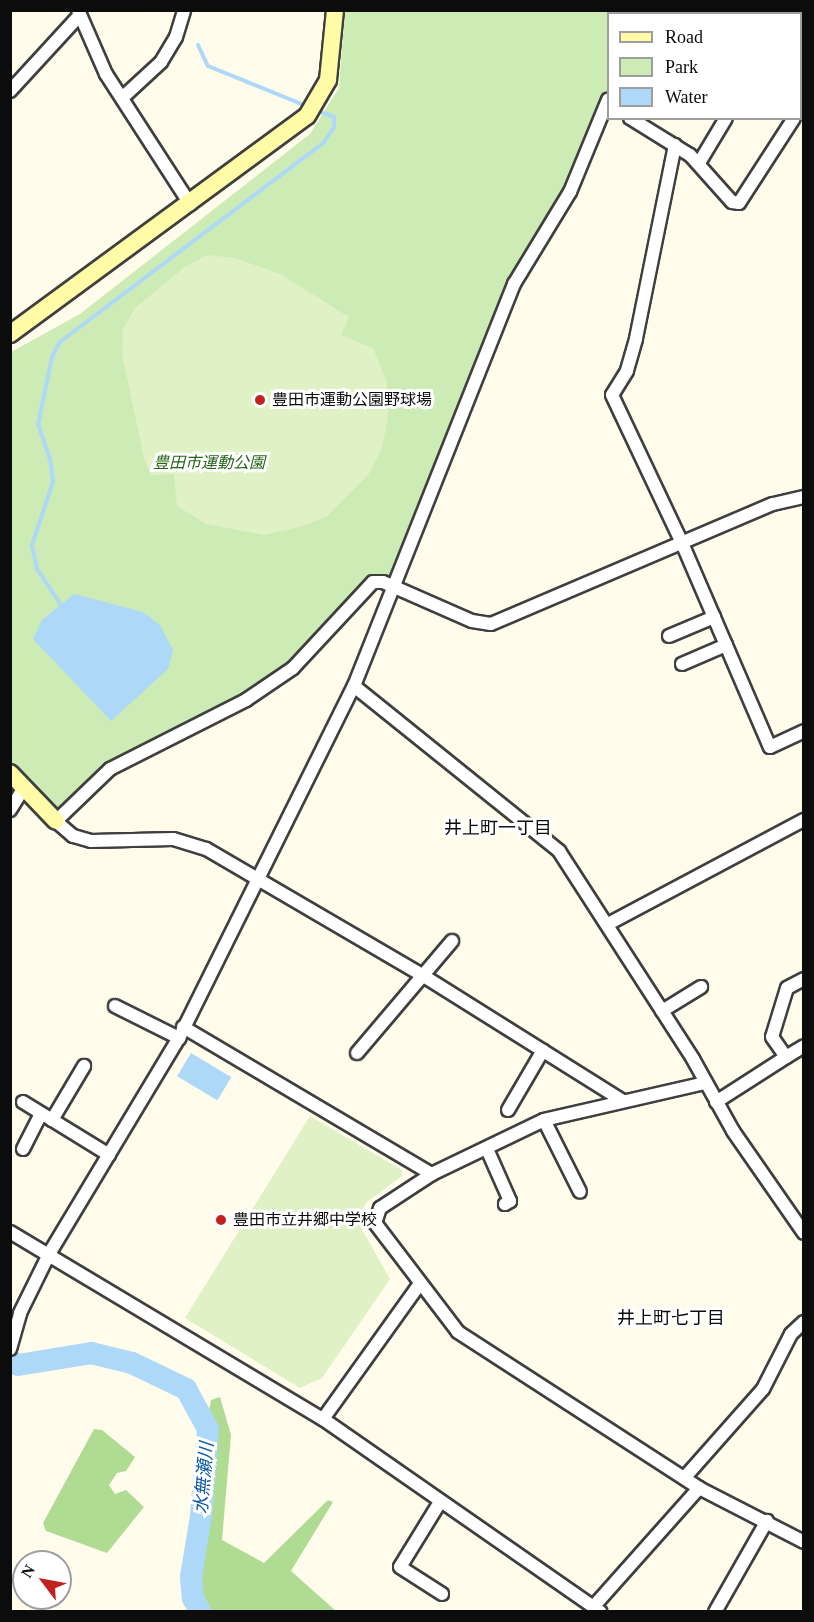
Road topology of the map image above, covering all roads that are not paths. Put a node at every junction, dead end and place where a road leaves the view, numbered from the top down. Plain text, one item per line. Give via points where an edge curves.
1 (184, 10) edge
2 (335, 10) edge
3 (79, 13) edge
4 (10, 91) edge
5 (122, 98) junction
6 (607, 106) edge
7 (633, 120) edge
8 (725, 120) edge
9 (793, 120) edge
10 (675, 145) junction
11 (699, 163) junction
12 (190, 204) junction
13 (10, 334) edge
14 (804, 497) edge
15 (682, 543) junction
16 (392, 585) junction
17 (714, 617) junction
18 (669, 636) dead end
19 (726, 645) junction
20 (682, 664) dead end
21 (354, 686) junction
22 (804, 730) edge
23 (10, 773) edge
24 (24, 788) junction
25 (10, 810) edge
26 (56, 820) junction
27 (804, 820) edge
28 (257, 876) junction
29 (608, 924) junction
30 (452, 941) dead end
31 (422, 975) junction
32 (804, 979) edge
33 (701, 987) dead end
34 (115, 1006) dead end
35 (662, 1011) junction
36 (181, 1032) junction
37 (804, 1046) edge
38 (543, 1050) junction
39 (357, 1053) dead end
40 (786, 1057) junction
41 (84, 1066) dead end
42 (705, 1083) junction
43 (623, 1101) junction
44 (23, 1102) dead end
45 (716, 1102) junction
46 (508, 1110) dead end
47 (47, 1117) junction
48 (544, 1120) junction
49 (22, 1149) dead end
50 (487, 1149) junction
51 (109, 1155) junction
52 (432, 1174) junction
53 (579, 1192) dead end
54 (505, 1204) dead end
55 (10, 1232) edge
56 (804, 1233) edge
57 (49, 1254) junction
58 (419, 1285) junction
59 (804, 1322) edge
60 (11, 1348) edge
61 (323, 1419) junction
62 (686, 1476) junction
63 (699, 1488) junction
64 (440, 1502) junction
65 (767, 1521) junction
66 (802, 1537) edge
67 (442, 1594) dead end
68 (597, 1609) edge
69 (715, 1611) edge

1 - 5 street via 176,37 161,62
2 - 12 street via 332,62 320,99 293,128
3 - 4 street
3 - 5 street
5 - 12 street
6 - 16 street via 570,192 514,284
7 - 10 street
8 - 11 street
9 - 11 street via 739,203 732,202
10 - 11 street
10 - 15 street via 636,339 627,371 612,395
12 - 13 street
14 - 15 street via 773,504
15 - 16 street via 491,624 472,621
15 - 17 street
16 - 21 street
16 - 26 street via 372,582 293,669 246,700 110,769
17 - 18 street
17 - 19 street
19 - 20 street
19 - 22 street via 770,747
21 - 28 street
21 - 29 street via 560,851
23 - 24 street
24 - 25 street
24 - 26 street
26 - 28 street via 73,836 98,842 189,842
27 - 29 street
28 - 31 street
28 - 36 street
29 - 35 street
30 - 31 street
31 - 38 street
31 - 39 street
32 - 40 street via 787,988 772,1037
33 - 35 street
34 - 36 street
35 - 42 street
36 - 51 street
36 - 52 street
37 - 40 street
38 - 43 street
38 - 46 street
40 - 45 street
41 - 47 street
42 - 43 street
42 - 45 street
43 - 48 street
44 - 47 street
45 - 56 street
47 - 49 street
47 - 51 street
48 - 50 street
48 - 53 street
50 - 52 street
50 - 54 street via 510,1201
51 - 57 street
52 - 58 street via 375,1214 375,1223
55 - 57 street
57 - 60 street via 24,1304
57 - 61 street
58 - 61 street
58 - 62 street via 458,1332
59 - 62 street via 791,1334 763,1389
61 - 64 street
62 - 63 street
63 - 65 street
63 - 68 street
64 - 67 street via 400,1567
64 - 68 street
65 - 66 street
65 - 69 street

